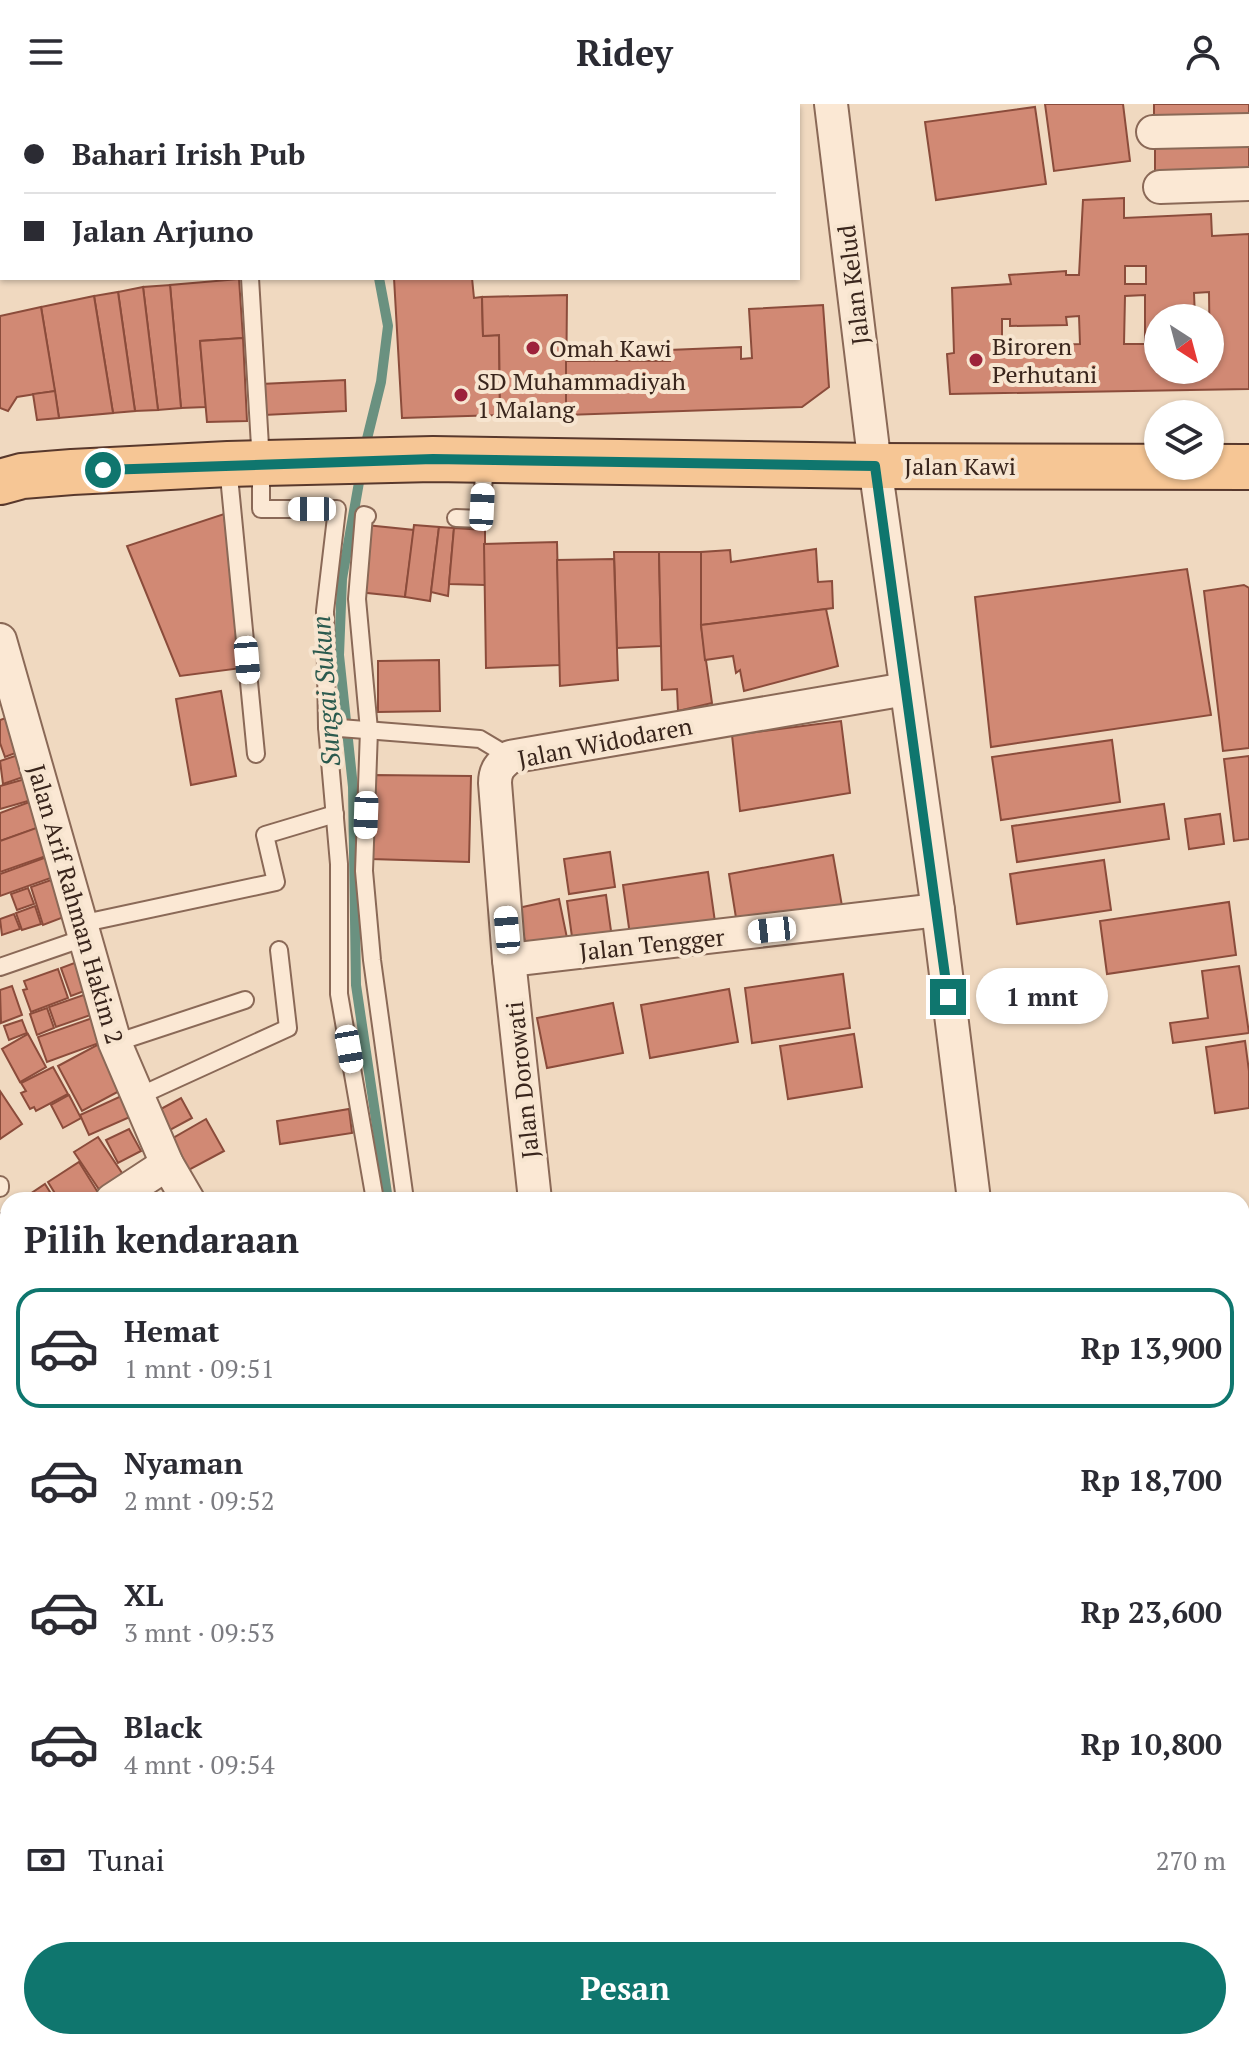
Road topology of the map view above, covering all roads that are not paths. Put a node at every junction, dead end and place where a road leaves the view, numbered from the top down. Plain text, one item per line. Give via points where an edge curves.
1 (831, 104) edge
2 (1249, 130) edge
3 (1153, 132) dead end
4 (1249, 184) edge
5 (1160, 187) dead end
6 (250, 280) edge
7 (485, 460) junction
8 (258, 463) junction
9 (875, 466) junction
10 (1249, 467) edge
11 (0, 482) edge
12 (367, 516) dead end
13 (456, 518) dead end
14 (0, 640) edge
15 (906, 689) junction
16 (327, 727) junction
17 (369, 730) junction
18 (256, 754) dead end
19 (510, 757) junction
20 (335, 814) junction
21 (938, 910) junction
22 (82, 931) junction
23 (279, 950) dead end
24 (509, 960) junction
25 (0, 967) edge
26 (245, 1000) dead end
27 (115, 1043) junction
28 (137, 1097) junction
29 (167, 1164) junction
30 (124, 1192) edge
31 (183, 1192) edge
32 (374, 1192) edge
33 (404, 1192) edge
34 (534, 1192) edge
35 (973, 1192) edge

1 - 9 street, Jalan Kelud
2 - 3 street
4 - 5 street
6 - 8 lane
7 - 8 main road, Jalan Kawi
7 - 9 main road, Jalan Kawi
7 - 13 lane via 481,519
8 - 11 main road, Jalan Kawi via 34,475
8 - 16 lane via 261,509 337,509 325,611
8 - 18 lane
9 - 10 main road, Jalan Kawi
9 - 15 street, Jalan Kelud
12 - 17 lane via 357,599
14 - 22 street, Jalan Arif Rahman Hakim 2
15 - 19 street, Jalan Widodaren
15 - 21 street, Jalan Kelud
16 - 17 lane
16 - 20 lane
17 - 19 lane via 480,739
17 - 33 lane via 364,871
19 - 24 street, Jalan Widodaren via 495,773
20 - 22 lane via 265,835 276,882
20 - 32 lane via 339,994
21 - 24 street, Jalan Tengger
21 - 35 street, Jalan Kelud
22 - 25 lane
22 - 27 street, Jalan Arif Rahman Hakim 2
23 - 28 lane via 288,1028
24 - 34 street, Jalan Dorowati
26 - 27 lane
27 - 28 street, Jalan Arif Rahman Hakim 2
28 - 29 street, Jalan Arif Rahman Hakim 2
29 - 30 street
29 - 31 street, Jalan Arif Rahman Hakim 2

